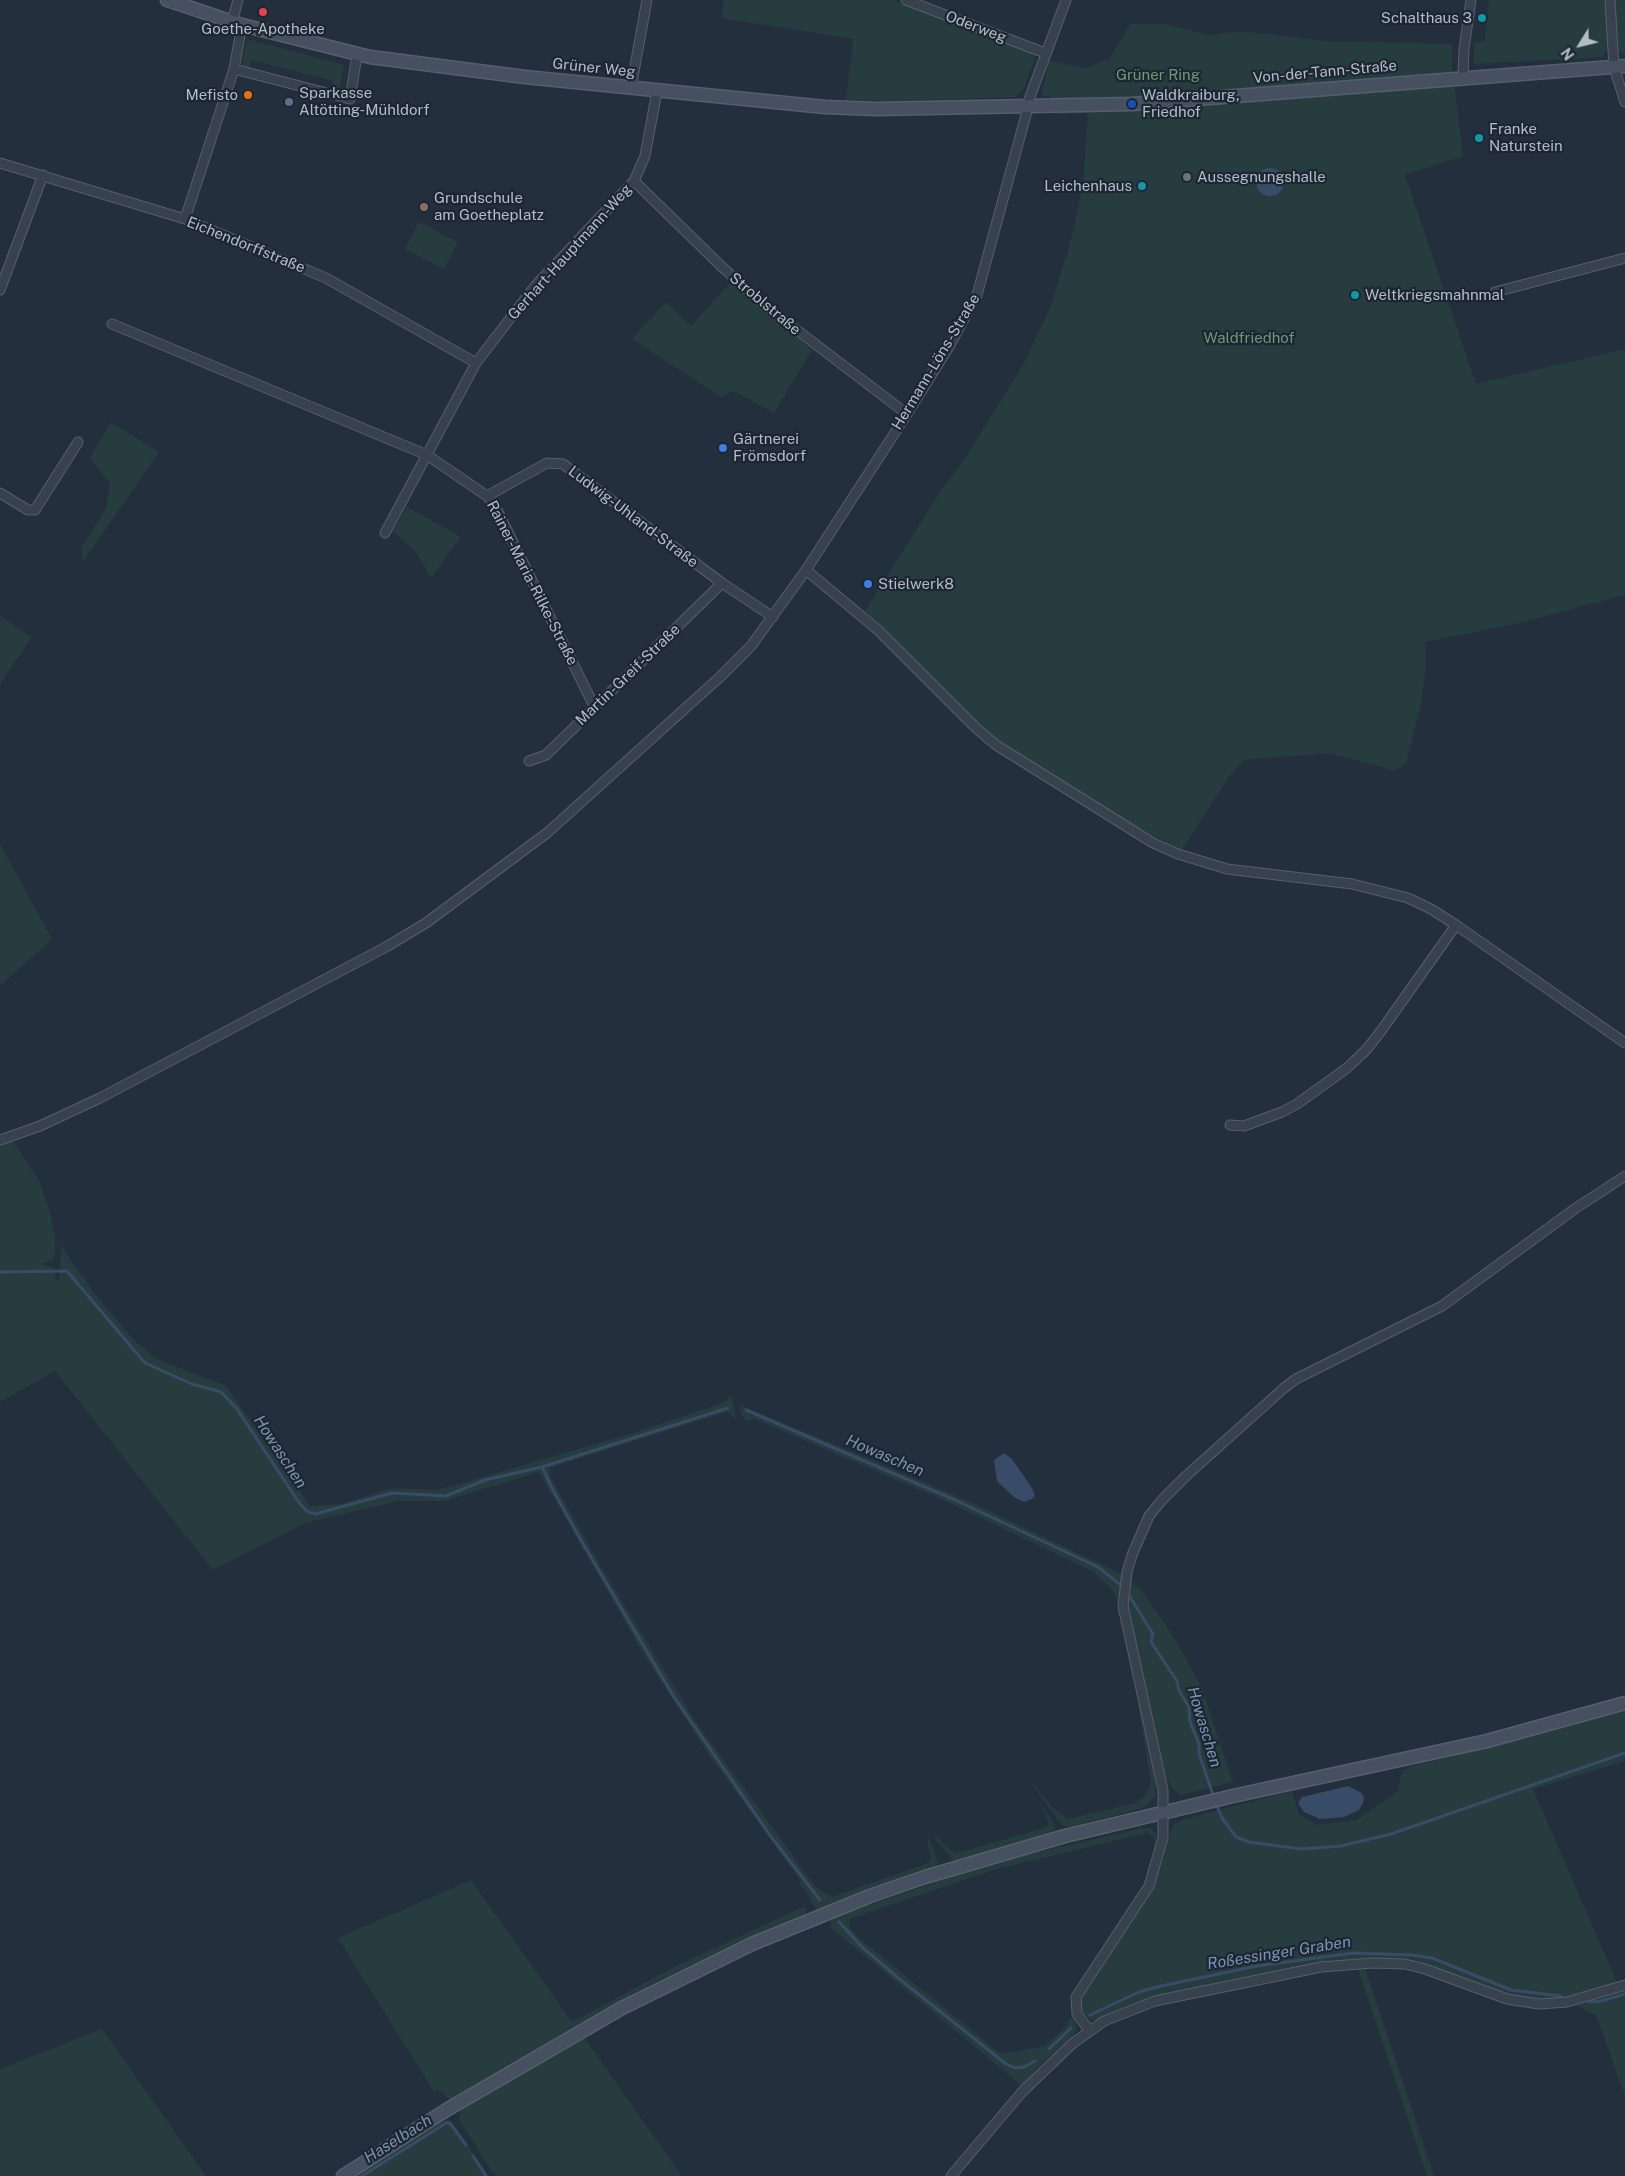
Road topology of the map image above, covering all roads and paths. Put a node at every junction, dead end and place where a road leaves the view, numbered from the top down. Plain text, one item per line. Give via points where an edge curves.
1 (167, 0) edge
2 (238, 0) edge
3 (647, 0) edge
4 (906, 0) edge
5 (1066, 0) edge
6 (1471, 0) edge
7 (1610, 0) edge
8 (237, 24) junction
9 (1045, 53) junction
10 (357, 55) junction
11 (1619, 66) edge
12 (234, 70) junction
13 (1463, 77) junction
14 (632, 88) junction
15 (657, 91) junction
16 (1625, 102) edge
17 (1026, 105) junction
18 (0, 163) edge
19 (43, 176) junction
20 (634, 181) junction
21 (185, 219) junction
22 (1625, 258) edge
23 (0, 290) edge
24 (1495, 292) dead end
25 (112, 324) dead end
26 (476, 363) junction
27 (907, 414) junction
28 (78, 442) dead end
29 (427, 455) junction
30 (0, 492) edge
31 (488, 496) junction
32 (385, 532) dead end
33 (806, 570) junction
34 (722, 583) junction
35 (773, 617) junction
36 (595, 708) junction
37 (529, 760) dead end
38 (1456, 925) junction
39 (1625, 1043) edge
40 (1230, 1125) dead end
41 (0, 1140) edge
42 (1625, 1176) edge
43 (1625, 1703) edge
44 (1164, 1813) junction
45 (1625, 1985) edge
46 (1088, 2030) junction
47 (343, 2176) edge
48 (951, 2176) edge

1 - 8 street, Grüner Weg
2 - 8 street
3 - 14 street
4 - 9 street, Oderweg
5 - 9 street, Hermann-Löns-Straße
6 - 13 street
7 - 11 street
8 - 10 street, Grüner Weg
8 - 12 street
9 - 17 street, Hermann-Löns-Straße
10 - 12 street via 350,99
10 - 14 street, Grüner Weg via 474,72
11 - 13 street, Von-der-Tann-Straße
11 - 16 street
12 - 21 street
13 - 17 street, Von-der-Tann-Straße via 1132,104
14 - 15 street, Grüner Weg
15 - 17 street, Grüner Weg via 859,108
15 - 20 street, Gerhart-Hauptmann-Weg via 645,156
17 - 27 street, Hermann-Löns-Straße via 1024,125 977,295
18 - 19 street, Eichendorffstraße
19 - 21 street, Eichendorffstraße
19 - 23 street
20 - 26 street, Gerhart-Hauptmann-Weg via 535,286
20 - 27 street, Stroblstraße via 764,305
21 - 26 street, Eichendorffstraße via 326,278
22 - 24 street
25 - 29 street
26 - 29 street, Gerhart-Hauptmann-Weg
27 - 33 street, Hermann-Löns-Straße
28 - 30 street via 35,510 28,510
29 - 31 street, Rainer-Maria-Rilke-Straße
29 - 32 street, Gerhart-Hauptmann-Weg
31 - 34 street, Ludwig-Uhland-Straße via 546,463 563,464
31 - 36 street, Rainer-Maria-Rilke-Straße
33 - 35 street, Hermann-Löns-Straße
33 - 38 street via 878,630 996,745 1153,843 1227,869 1352,884 1390,893 1431,909
34 - 35 street, Ludwig-Uhland-Straße
34 - 36 street, Martin-Greif-Straße
35 - 41 street, Hermann-Löns-Straße via 751,646 720,677 548,833 426,923 100,1098 40,1126
36 - 37 street, Martin-Greif-Straße via 546,755
38 - 39 street
38 - 40 street via 1366,1050 1346,1068 1282,1112 1244,1126
42 - 44 street via 1560,1219 1442,1306 1296,1378 1162,1500 1140,1534 1132,1554 1124,1599 1127,1630 1163,1790
43 - 44 street via 1487,1741
44 - 46 street via 1160,1853 1149,1886 1076,1997 1078,2014
44 - 47 street via 1065,1836 925,1877 752,1944 571,2036
45 - 46 street via 1567,2002 1539,2004 1507,1999 1448,1976 1405,1964 1342,1965 1155,2001
46 - 48 street via 1022,2092

